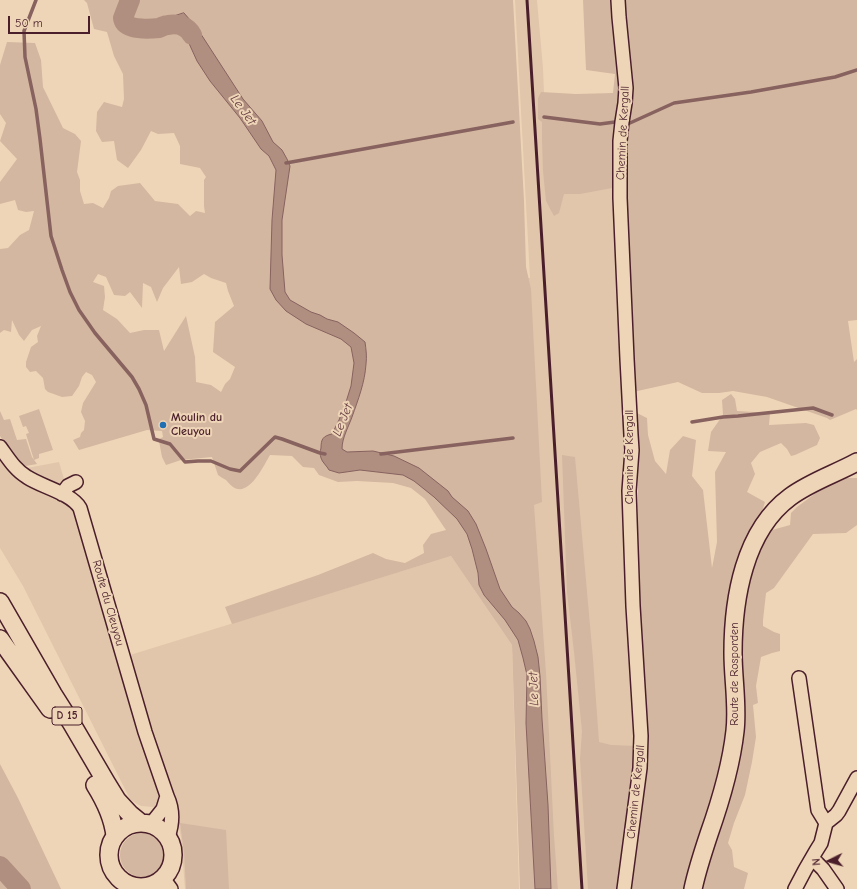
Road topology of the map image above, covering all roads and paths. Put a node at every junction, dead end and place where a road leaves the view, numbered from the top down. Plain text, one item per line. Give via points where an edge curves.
1 (618, 0) edge
2 (0, 447) edge
3 (857, 462) edge
4 (76, 482) dead end
5 (62, 494) junction
6 (0, 602) edge
7 (0, 639) edge
8 (799, 678) dead end
9 (857, 778) edge
10 (166, 796) junction
11 (146, 823) junction
12 (826, 823) junction
13 (115, 836) junction
14 (168, 837) junction
15 (812, 858) junction
16 (115, 872) junction
17 (167, 883) edge
18 (145, 888) edge
19 (115, 889) edge
20 (624, 889) edge
21 (693, 889) edge
22 (795, 889) edge
23 (837, 889) edge

1 - 20 street, Chemin de Kergall via 626,88 620,141 620,198 632,450 629,491 633,606 641,736 640,768
2 - 5 street, Route du Cleuyou via 22,474
3 - 21 main road, Route de Rosporden via 786,500 764,523 752,546 739,585 735,609 733,652 736,719 731,759
4 - 5 street via 68,486
5 - 10 street, Route du Cleuyou via 80,508
6 - 11 main road, D 15 via 113,794 130,814
7 - 13 main road, D 15 via 53,713 81,758 109,810
8 - 12 street via 818,810
9 - 12 street via 836,815
10 - 11 street via 163,809
10 - 14 street, Route du Cleuyou via 170,802 172,815
11 - 13 main road via 126,826
11 - 14 main road via 158,827
12 - 15 street
13 - 16 main road via 110,849 110,862
14 - 17 main road via 173,858
15 - 22 street
15 - 23 street
16 - 18 main road via 120,879
16 - 19 main road
17 - 18 main road via 156,883

